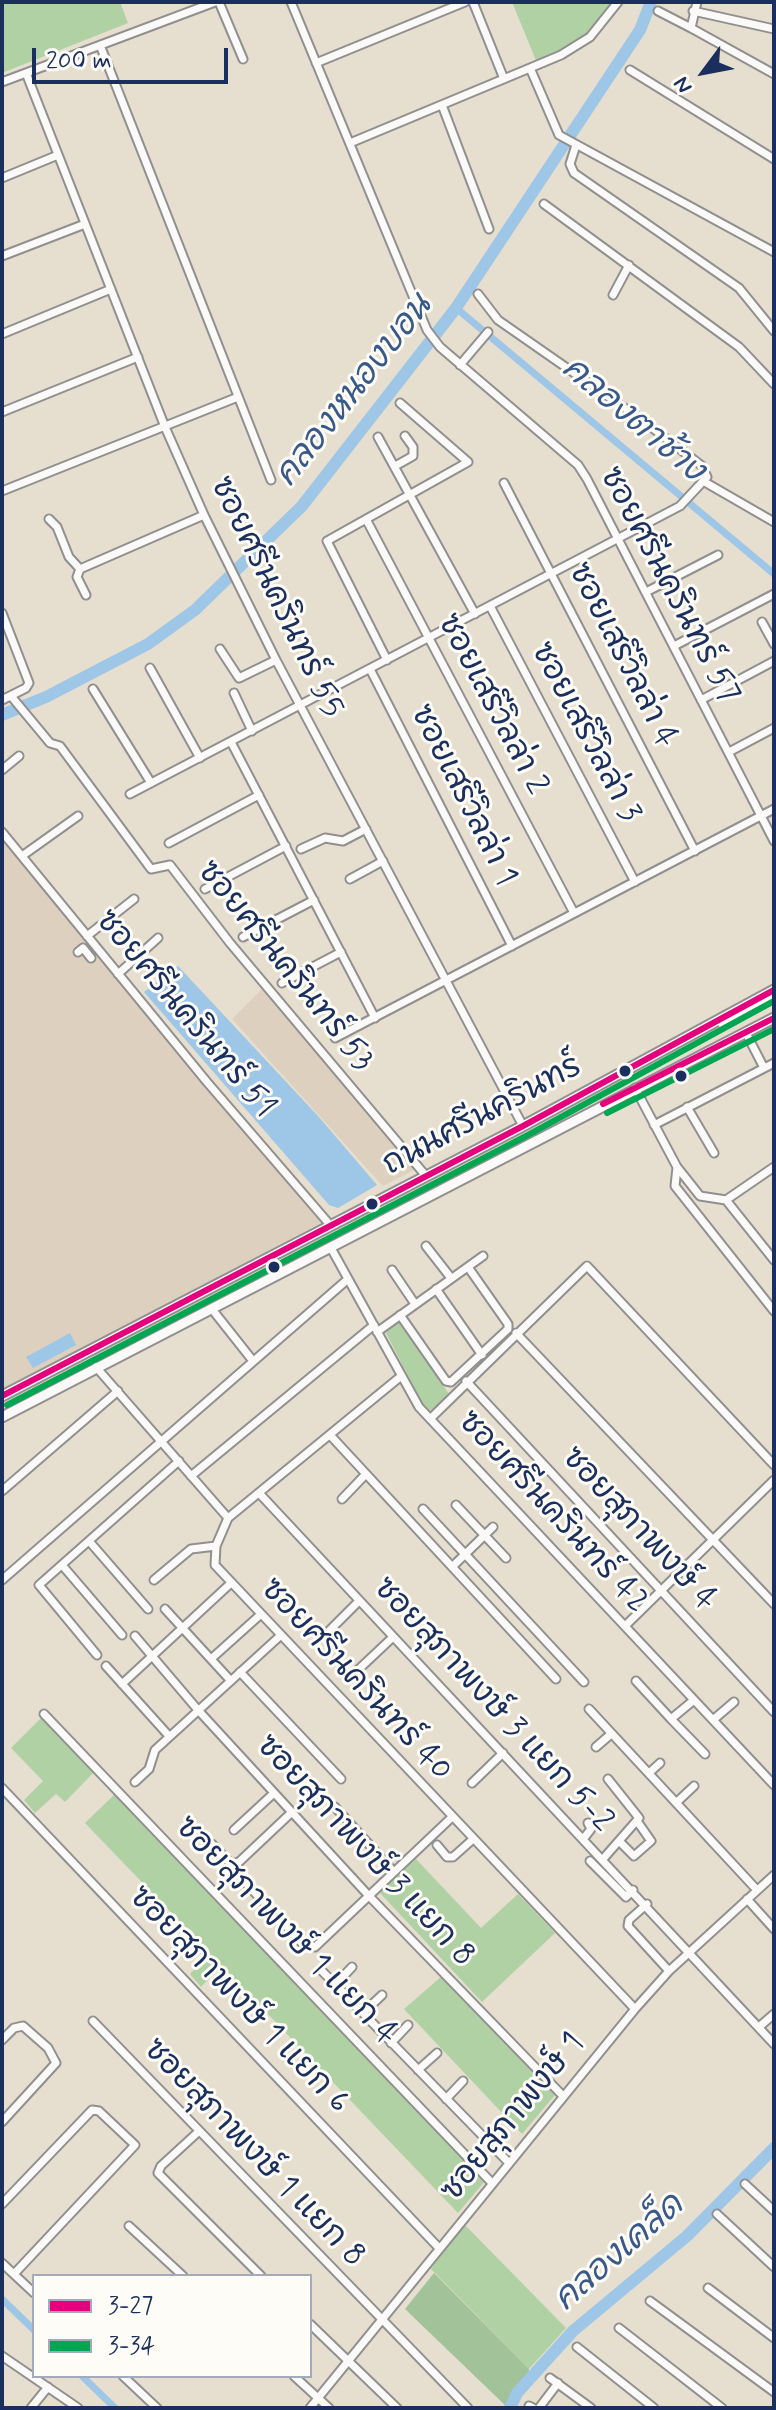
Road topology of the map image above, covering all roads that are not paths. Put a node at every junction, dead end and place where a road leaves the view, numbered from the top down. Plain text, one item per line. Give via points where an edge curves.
1 (217, 2) edge
2 (291, 2) edge
3 (465, 2) edge
4 (473, 2) edge
5 (618, 2) edge
6 (697, 2) edge
7 (658, 11) dead end
8 (693, 11) junction
9 (691, 28) junction
10 (774, 29) edge
11 (100, 45) junction
12 (243, 59) dead end
13 (316, 63) junction
14 (530, 68) junction
15 (630, 70) dead end
16 (26, 73) junction
17 (774, 74) edge
18 (504, 79) junction
19 (2, 82) edge
20 (442, 105) junction
21 (350, 143) junction
22 (576, 145) junction
23 (58, 155) junction
24 (774, 159) edge
25 (2, 178) edge
26 (544, 204) dead end
27 (85, 224) junction
28 (489, 229) dead end
29 (774, 252) edge
30 (2, 256) edge
31 (629, 265) junction
32 (111, 289) junction
33 (478, 294) dead end
34 (613, 295) dead end
35 (774, 331) edge
36 (2, 334) edge
37 (485, 335) dead end
38 (138, 357) junction
39 (460, 365) junction
40 (774, 384) edge
41 (238, 397) junction
42 (400, 403) dead end
43 (2, 412) edge
44 (165, 427) junction
45 (405, 436) dead end
46 (378, 437) dead end
47 (397, 465) junction
48 (271, 480) dead end
49 (703, 481) junction
50 (504, 483) dead end
51 (2, 491) edge
52 (412, 496) junction
53 (204, 515) junction
54 (49, 519) dead end
55 (366, 519) junction
56 (774, 522) edge
57 (618, 538) junction
58 (718, 555) dead end
59 (80, 569) junction
60 (551, 574) junction
61 (646, 592) junction
62 (774, 594) edge
63 (86, 595) dead end
64 (490, 606) junction
65 (2, 613) edge
66 (475, 614) junction
67 (762, 622) dead end
68 (429, 638) junction
69 (774, 644) edge
70 (674, 646) junction
71 (220, 649) dead end
72 (276, 660) junction
73 (387, 660) junction
74 (774, 661) edge
75 (150, 668) dead end
76 (370, 669) junction
77 (93, 689) dead end
78 (234, 693) dead end
79 (12, 698) junction
80 (2, 700) edge
81 (701, 700) junction
82 (300, 705) junction
83 (774, 728) edge
84 (252, 731) junction
85 (231, 742) junction
86 (729, 752) junction
87 (19, 756) dead end
88 (200, 758) junction
89 (2, 770) edge
90 (151, 783) junction
91 (130, 794) dead end
92 (259, 795) junction
93 (774, 809) edge
94 (78, 816) dead end
95 (761, 816) junction
96 (366, 829) junction
97 (2, 832) edge
98 (774, 841) edge
99 (169, 843) dead end
100 (286, 846) junction
101 (301, 849) dead end
102 (695, 851) junction
103 (22, 856) junction
104 (383, 861) junction
105 (350, 879) dead end
106 (635, 882) junction
107 (205, 889) dead end
108 (134, 899) dead end
109 (314, 900) junction
110 (574, 913) junction
111 (87, 936) junction
112 (243, 937) dead end
113 (158, 938) dead end
114 (512, 946) junction
115 (78, 952) dead end
116 (341, 952) junction
117 (91, 958) dead end
118 (118, 974) junction
119 (446, 980) junction
120 (282, 983) dead end
121 (774, 990) edge
122 (757, 999) junction
123 (774, 1000) edge
124 (772, 1016) edge
125 (375, 1018) junction
126 (746, 1033) junction
127 (335, 1038) dead end
128 (774, 1063) edge
129 (764, 1068) junction
130 (625, 1071) junction
131 (637, 1087) junction
132 (690, 1106) junction
133 (654, 1125) junction
134 (523, 1126) junction
135 (714, 1153) dead end
136 (677, 1167) junction
137 (774, 1167) edge
138 (426, 1176) junction
139 (726, 1200) junction
140 (331, 1226) junction
141 (426, 1246) dead end
142 (331, 1248) junction
143 (483, 1256) dead end
144 (774, 1260) edge
145 (468, 1267) junction
146 (392, 1270) dead end
147 (451, 1278) junction
148 (348, 1279) junction
149 (436, 1289) junction
150 (415, 1304) junction
151 (774, 1311) edge
152 (215, 1313) dead end
153 (400, 1315) junction
154 (375, 1328) junction
155 (516, 1333) junction
156 (482, 1355) junction
157 (253, 1361) junction
158 (96, 1367) junction
159 (400, 1377) junction
160 (466, 1381) junction
161 (118, 1391) junction
162 (2, 1396) edge
163 (2, 1417) edge
164 (430, 1419) junction
165 (330, 1435) junction
166 (161, 1441) junction
167 (179, 1461) junction
168 (774, 1465) edge
169 (366, 1474) junction
170 (191, 1476) junction
171 (774, 1480) edge
172 (2, 1491) edge
173 (259, 1493) junction
174 (342, 1499) dead end
175 (456, 1505) dead end
176 (423, 1509) dead end
177 (228, 1518) junction
178 (493, 1527) dead end
179 (485, 1535) junction
180 (713, 1539) junction
181 (89, 1541) junction
182 (216, 1546) junction
183 (466, 1553) junction
184 (506, 1558) dead end
185 (62, 1565) junction
186 (452, 1567) junction
187 (4, 1575) edge
188 (154, 1580) dead end
189 (231, 1583) junction
190 (661, 1590) junction
191 (505, 1596) junction
192 (359, 1601) junction
193 (774, 1604) edge
194 (148, 1609) dead end
195 (165, 1609) dead end
196 (492, 1609) junction
197 (260, 1615) junction
198 (625, 1626) junction
199 (183, 1627) junction
200 (327, 1633) dead end
201 (122, 1635) dead end
202 (135, 1636) dead end
203 (280, 1636) junction
204 (393, 1637) junction
205 (551, 1646) junction
206 (97, 1655) dead end
207 (151, 1655) junction
208 (211, 1659) junction
209 (538, 1659) junction
210 (106, 1666) dead end
211 (359, 1669) dead end
212 (240, 1672) junction
213 (556, 1679) dead end
214 (231, 1681) junction
215 (636, 1681) dead end
216 (584, 1682) dead end
217 (122, 1684) junction
218 (694, 1700) junction
219 (734, 1702) dead end
220 (589, 1709) dead end
221 (198, 1710) junction
222 (774, 1712) edge
223 (44, 1714) dead end
224 (671, 1719) junction
225 (713, 1720) junction
226 (611, 1734) junction
227 (169, 1736) junction
228 (596, 1747) dead end
229 (503, 1753) junction
230 (705, 1754) dead end
231 (660, 1763) dead end
232 (649, 1773) junction
233 (341, 1779) dead end
234 (608, 1779) dead end
235 (135, 1782) dead end
236 (472, 1783) dead end
237 (774, 1785) edge
238 (694, 1786) dead end
239 (2, 1788) edge
240 (274, 1793) junction
241 (677, 1802) junction
242 (335, 1807) dead end
243 (292, 1812) junction
244 (451, 1818) junction
245 (637, 1821) junction
246 (588, 1823) dead end
247 (234, 1830) dead end
248 (584, 1838) junction
249 (472, 1840) junction
250 (619, 1841) junction
251 (212, 1844) dead end
252 (437, 1845) dead end
253 (603, 1859) junction
254 (590, 1861) dead end
255 (394, 1872) junction
256 (774, 1875) edge
257 (244, 1881) dead end
258 (633, 1890) junction
259 (757, 1890) junction
260 (369, 1896) junction
261 (626, 1897) junction
262 (747, 1899) junction
263 (647, 1904) junction
264 (633, 1906) dead end
265 (774, 1929) edge
266 (691, 1951) junction
267 (352, 1967) dead end
268 (322, 1971) dead end
269 (669, 1971) junction
270 (335, 1985) junction
271 (382, 1995) dead end
272 (635, 2009) junction
273 (363, 2013) junction
274 (774, 2014) edge
275 (93, 2021) dead end
276 (408, 2025) dead end
277 (759, 2027) junction
278 (2, 2040) edge
279 (391, 2043) junction
280 (774, 2044) edge
281 (437, 2053) dead end
282 (418, 2070) junction
283 (463, 2081) dead end
284 (563, 2096) junction
285 (446, 2099) junction
286 (2, 2122) edge
287 (197, 2133) junction
288 (509, 2163) junction
289 (492, 2183) junction
290 (745, 2184) dead end
291 (2, 2204) edge
292 (774, 2211) edge
293 (717, 2214) dead end
294 (129, 2226) dead end
295 (439, 2248) junction
296 (2, 2263) edge
297 (774, 2267) edge
298 (14, 2274) junction
299 (181, 2274) edge
300 (259, 2274) edge
301 (708, 2288) dead end
302 (32, 2291) edge
303 (650, 2301) dead end
304 (380, 2320) junction
305 (312, 2326) edge
306 (619, 2328) dead end
307 (774, 2338) edge
308 (577, 2347) dead end
309 (2, 2356) edge
310 (347, 2361) junction
311 (32, 2376) edge
312 (35, 2378) edge
313 (125, 2378) edge
314 (296, 2378) edge
315 (550, 2378) dead end
316 (558, 2383) junction
317 (48, 2387) junction
318 (774, 2392) edge
319 (317, 2397) junction
320 (31, 2408) edge
321 (78, 2408) edge
322 (157, 2408) edge
323 (310, 2408) edge
324 (329, 2408) edge
325 (397, 2408) edge
326 (468, 2408) edge
327 (539, 2408) edge
328 (591, 2408) edge
329 (654, 2408) edge
330 (722, 2408) edge

1 - 11 street
1 - 12 street
2 - 13 street, ซอยศรีนครินทร์ 57
3 - 13 street
4 - 18 street
5 - 14 street via 590,37
6 - 8 street
7 - 9 street
8 - 9 street
8 - 10 street
9 - 17 street
11 - 16 street
11 - 41 street
13 - 21 street, ซอยศรีนครินทร์ 57
14 - 18 street
14 - 22 street via 559,135
15 - 24 street
16 - 19 street
16 - 23 street, ซอยศรีนครินทร์ 55
18 - 20 street
20 - 21 street
20 - 28 street
21 - 39 street, ซอยศรีนครินทร์ 57 via 427,330
22 - 29 street
22 - 35 street via 570,164 574,173 739,288
23 - 25 street
23 - 27 street, ซอยศรีนครินทร์ 55
26 - 31 street
27 - 30 street
27 - 32 street, ซอยศรีนครินทร์ 55
31 - 34 street
31 - 40 street via 739,347
32 - 36 street
32 - 38 street, ซอยศรีนครินทร์ 55
33 - 49 street via 498,320 702,466 707,475
37 - 39 street
38 - 43 street
38 - 44 street, ซอยศรีนครินทร์ 55
39 - 57 street, ซอยศรีนครินทร์ 57 via 578,465
41 - 44 street
41 - 48 street
42 - 52 street via 468,462
44 - 51 street
44 - 53 street, ซอยศรีนครินทร์ 55
45 - 47 street via 413,456
46 - 47 street
47 - 52 street
49 - 56 street
49 - 57 street via 680,506
50 - 60 street, ซอยเสรีวิลล่า 4
52 - 55 street
52 - 66 street
53 - 59 street
53 - 72 street, ซอยศรีนครินทร์ 55
54 - 59 street
55 - 68 street, ซอยเสรีวิลล่า 2
55 - 73 street via 326,545
57 - 60 street
57 - 61 street, ซอยศรีนครินทร์ 57
58 - 61 street
59 - 63 street via 77,577
60 - 64 street
60 - 102 street, ซอยเสรีวิลล่า 4
61 - 70 street, ซอยศรีนครินทร์ 57
62 - 70 street
64 - 66 street
64 - 106 street, ซอยเสรีวิลล่า 3
65 - 79 street via 29,683
66 - 68 street
67 - 69 street
68 - 73 street
68 - 110 street, ซอยเสรีวิลล่า 2
70 - 81 street, ซอยศรีนครินทร์ 57
71 - 72 street via 239,678
72 - 82 street, ซอยศรีนครินทร์ 55
73 - 76 street
74 - 81 street
75 - 88 street
76 - 82 street
76 - 114 street, ซอยเสรีวิลล่า 1
77 - 90 street
78 - 84 street
79 - 80 street
79 - 138 street, ซอยศรีนครินทร์ 53 via 60,746 151,869 170,865
81 - 86 street, ซอยศรีนครินทร์ 57
82 - 84 street
82 - 96 street, ซอยศรีนครินทร์ 55
83 - 86 street
84 - 85 street
85 - 88 street
85 - 92 street
86 - 95 street, ซอยศรีนครินทร์ 57
87 - 89 street
88 - 90 street
90 - 91 street
92 - 99 street
92 - 100 street
93 - 95 street
94 - 103 street
95 - 98 street, ซอยศรีนครินทร์ 57
95 - 102 street
96 - 101 street via 341,841 325,838
96 - 104 street, ซอยศรีนครินทร์ 55
97 - 103 street, ซอยศรีนครินทร์ 51
100 - 107 street
100 - 109 street
102 - 106 street
103 - 111 street, ซอยศรีนครินทร์ 51
104 - 105 street
104 - 119 street, ซอยศรีนครินทร์ 55
106 - 110 street
108 - 111 street
109 - 112 street
109 - 116 street
110 - 114 street
111 - 118 street, ซอยศรีนครินทร์ 51
113 - 118 street
114 - 119 street
115 - 117 street via 83,948
116 - 120 street
116 - 125 street
118 - 140 street, ซอยศรีนครินทร์ 51
119 - 125 street
119 - 134 street, ซอยศรีนครินทร์ 55
121 - 122 main road, ถนนศรีนครินทร์
122 - 123 main road
122 - 130 main road, ถนนศรีนครินทร์
123 - 130 main road, bridge
124 - 126 main road, ถนนศรีนครินทร์
124 - 131 main road
125 - 127 street
126 - 129 street
126 - 131 main road, ถนนศรีนครินทร์
128 - 129 street
129 - 132 street
130 - 134 main road, ถนนศรีนครินทร์
131 - 133 street
131 - 142 main road, ถนนศรีนครินทร์
132 - 133 street
132 - 135 street
133 - 136 street
134 - 138 main road, ถนนศรีนครินทร์
136 - 139 street via 694,1192
136 - 151 street via 675,1186
137 - 139 street
138 - 140 main road, ถนนศรีนครินทร์
139 - 144 street
140 - 162 main road, ถนนศรีนครินทร์
141 - 147 street
142 - 148 street, ซอยศรีนครินทร์ 42
142 - 158 main road, ถนนศรีนครินทร์
143 - 145 street
145 - 147 street
145 - 156 street via 508,1324
146 - 150 street
147 - 149 street
148 - 154 street, ซอยศรีนครินทร์ 42
148 - 157 street
149 - 150 street
149 - 156 street
150 - 153 street
152 - 157 street
153 - 154 street
153 - 156 street via 446,1381
154 - 159 street, ซอยศรีนครินทร์ 42
154 - 170 street
155 - 160 street
155 - 168 street via 587,1266
155 - 180 street
157 - 166 street
158 - 161 street
158 - 163 main road, ถนนศรีนครินทร์
159 - 164 street, ซอยศรีนครินทร์ 42
159 - 165 street
160 - 164 street
160 - 190 street, ซอยสุภาพงษ์ 4
161 - 166 street
161 - 172 street
164 - 198 street, ซอยศรีนครินทร์ 42
165 - 169 street
165 - 173 street
166 - 167 street
166 - 187 street
167 - 170 street
167 - 181 street
169 - 174 street
169 - 186 street
170 - 177 street
171 - 180 street
173 - 177 street
173 - 192 street, ซอยสุภาพงษ์ 3 แยก 5-2
175 - 179 street
176 - 183 street
177 - 182 street
178 - 179 street
179 - 183 street
179 - 184 street
180 - 190 street
180 - 193 street
181 - 185 street
181 - 194 street
182 - 188 street via 191,1549
182 - 189 street, ซอยศรีนครินทร์ 40 via 213,1562
183 - 186 street
183 - 191 street
185 - 201 street
185 - 206 street via 39,1588
186 - 196 street
189 - 197 street, ซอยศรีนครินทร์ 40
189 - 199 street
190 - 198 street
190 - 222 street, ซอยสุภาพงษ์ 4
191 - 196 street
191 - 205 street
192 - 200 street
192 - 204 street, ซอยสุภาพงษ์ 3 แยก 5-2
195 - 199 street
196 - 209 street
197 - 203 street, ซอยศรีนครินทร์ 40
197 - 208 street
198 - 218 street, ซอยศรีนครินทร์ 42
199 - 207 street
199 - 208 street
202 - 207 street, ซอยสุภาพงษ์ 3 แยก 8
203 - 212 street
203 - 244 street, ซอยศรีนครินทร์ 40
204 - 211 street
204 - 229 street, ซอยสุภาพงษ์ 3 แยก 5-2
205 - 209 street
205 - 216 street
207 - 217 street
207 - 221 street, ซอยสุภาพงษ์ 3 แยก 8
208 - 214 street
209 - 213 street
210 - 217 street
212 - 214 street
212 - 233 street
214 - 221 street
215 - 224 street
217 - 227 street
218 - 224 street
218 - 225 street, ซอยศรีนครินทร์ 42
219 - 225 street
220 - 226 street
221 - 227 street
221 - 240 street, ซอยสุภาพงษ์ 3 แยก 8
223 - 289 street, ซอยสุภาพงษ์ 1 แยก 4
224 - 230 street
225 - 237 street, ซอยศรีนครินทร์ 42
226 - 228 street
226 - 232 street
227 - 235 street
229 - 236 street
229 - 248 street, ซอยสุภาพงษ์ 3 แยก 5-2
231 - 232 street
232 - 241 street
234 - 245 street via 636,1812
238 - 241 street
239 - 295 street, ซอยสุภาพงษ์ 1 แยก 6
240 - 243 street, ซอยสุภาพงษ์ 3 แยก 8
240 - 247 street
241 - 259 street
242 - 255 street
243 - 251 street via 239,1862 231,1864
243 - 260 street, ซอยสุภาพงษ์ 3 แยก 8
244 - 249 street, ซอยศรีนครินทร์ 40
244 - 255 street
245 - 250 street
245 - 250 street via 651,1841 634,1856
246 - 248 street via 591,1829
248 - 253 street, ซอยสุภาพงษ์ 3 แยก 5-2
249 - 252 street via 453,1857
249 - 272 street, ซอยศรีนครินทร์ 40
250 - 253 street
253 - 258 street, ซอยสุภาพงษ์ 3 แยก 5-2
254 - 261 street
255 - 260 street
256 - 259 street, ซอยสุภาพงษ์ 1
257 - 260 street via 310,1948
258 - 261 street
258 - 263 street, ซอยสุภาพงษ์ 3 แยก 5-2
259 - 262 street, ซอยสุภาพงษ์ 1
260 - 284 street, ซอยสุภาพงษ์ 3 แยก 8
261 - 264 street
262 - 265 street
262 - 266 street, ซอยสุภาพงษ์ 1
263 - 266 street, ซอยสุภาพงษ์ 3 แยก 5-2
263 - 269 street via 628,1926
266 - 269 street, ซอยสุภาพงษ์ 1
266 - 277 street, ซอยสุภาพงษ์ 3 แยก 5-2
267 - 270 street
268 - 270 street
269 - 272 street, ซอยสุภาพงษ์ 1
270 - 273 street
271 - 273 street
272 - 284 street, ซอยสุภาพงษ์ 1
273 - 279 street
274 - 277 street
275 - 287 street, ซอยสุภาพงษ์ 1 แยก 8
276 - 279 street
277 - 280 street, ซอยสุภาพงษ์ 3 แยก 5-2
278 - 286 street via 20,2026 54,2055 56,2063
279 - 282 street
281 - 282 street
282 - 285 street
283 - 285 street
284 - 288 street, ซอยสุภาพงษ์ 1
285 - 288 street
287 - 300 street via 158,2173
287 - 304 street, ซอยสุภาพงษ์ 1 แยก 8
288 - 289 street, ซอยสุภาพงษ์ 1
289 - 295 street, ซอยสุภาพงษ์ 1
290 - 292 street
291 - 298 street via 92,2110 135,2145
293 - 297 street
294 - 299 street
295 - 304 street, ซอยสุภาพงษ์ 1
296 - 298 street
298 - 302 street
301 - 307 street
303 - 318 street
304 - 310 street, ซอยสุภาพงษ์ 1
304 - 326 street, ซอยสุภาพงษ์ 1 แยก 8
305 - 310 street
306 - 330 street
308 - 329 street
309 - 311 street
310 - 319 street, ซอยสุภาพงษ์ 1
310 - 325 street
312 - 317 street
313 - 322 street
314 - 319 street
315 - 316 street
316 - 327 street
316 - 328 street
317 - 320 street
317 - 321 street
319 - 323 street, ซอยสุภาพงษ์ 1
319 - 324 street

